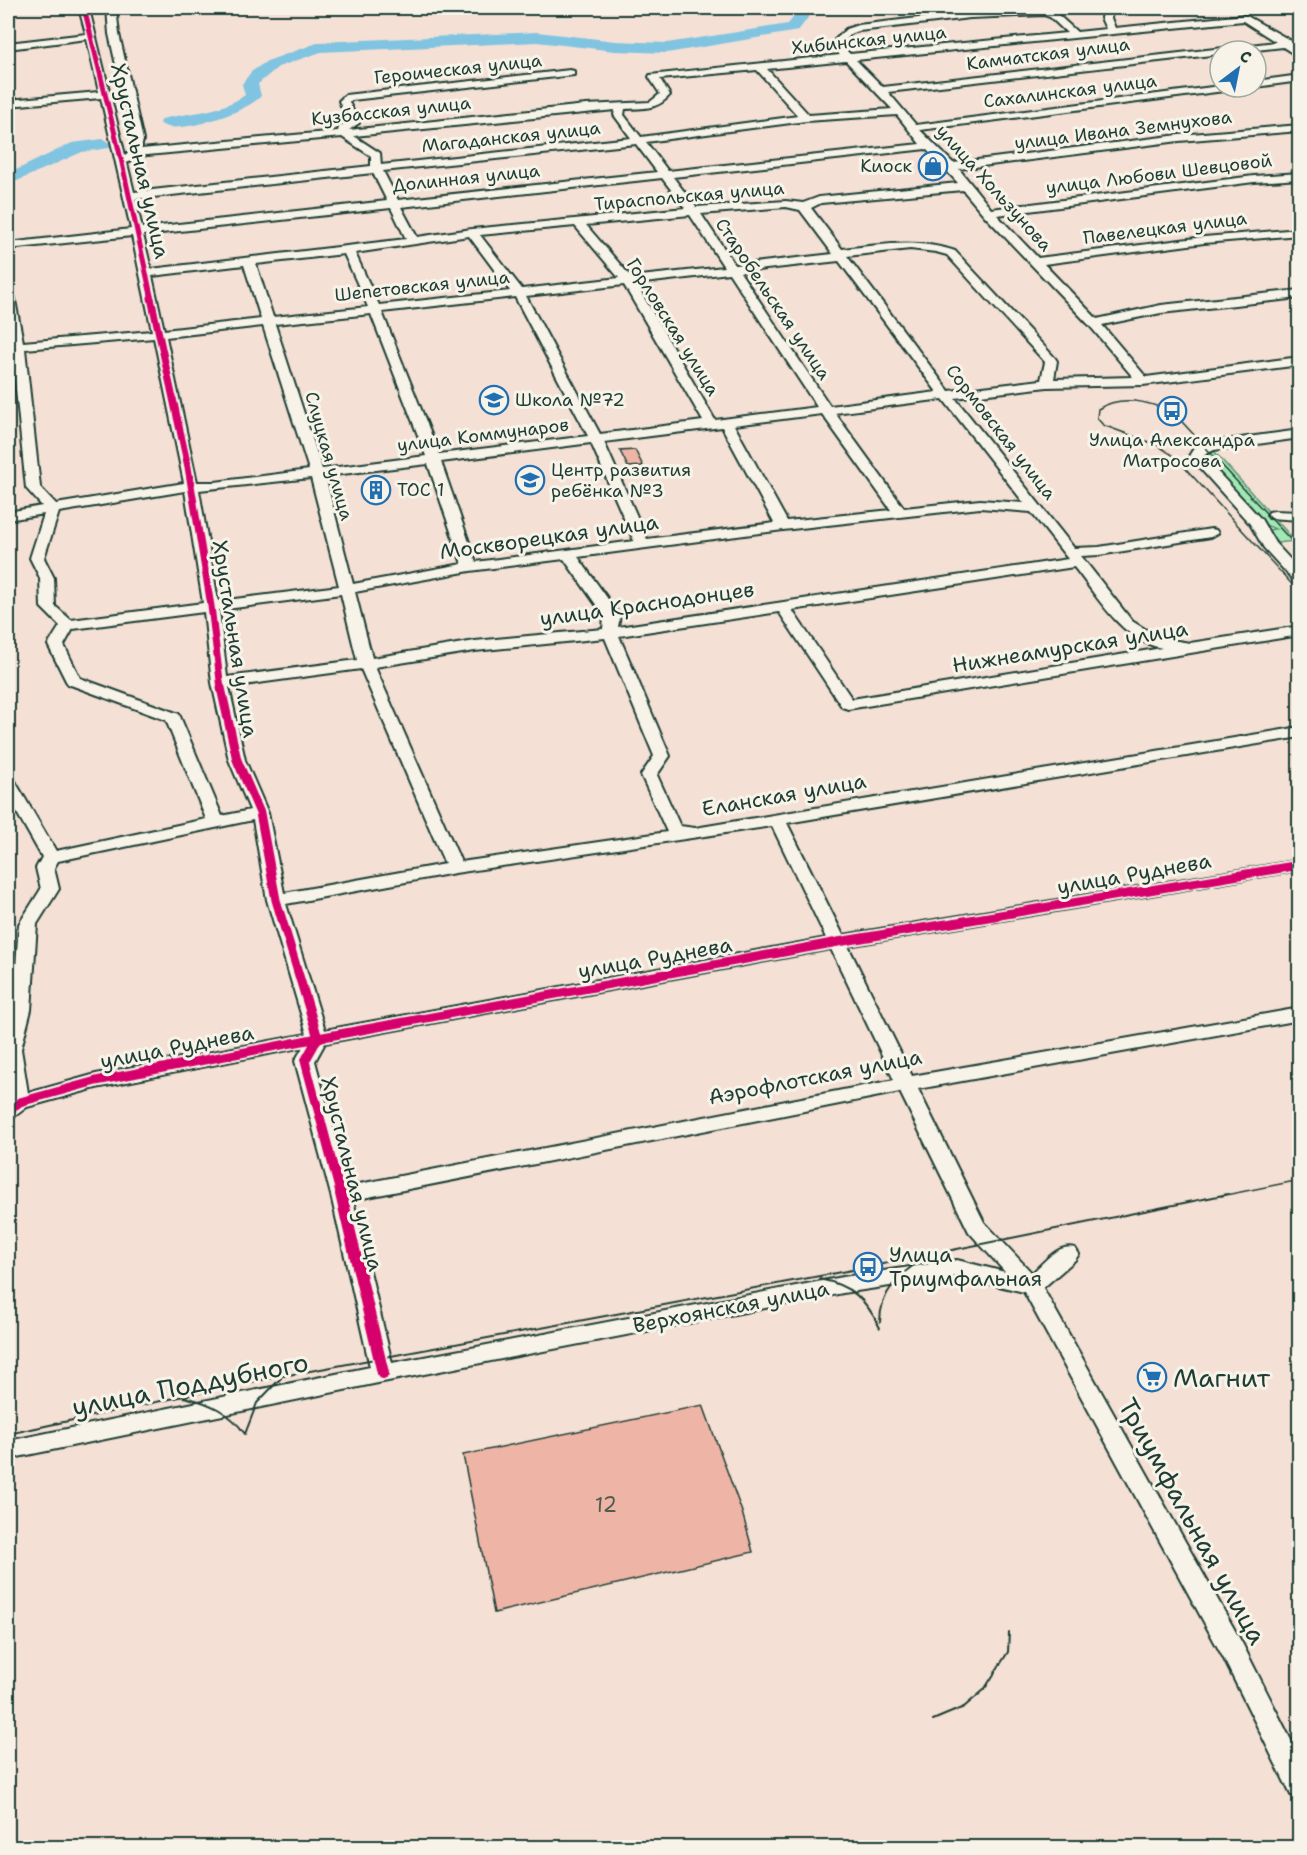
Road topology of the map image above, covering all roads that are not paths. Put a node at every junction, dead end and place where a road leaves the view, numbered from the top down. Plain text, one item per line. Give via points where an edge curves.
1 (92, 8) edge
2 (111, 8) edge
3 (1107, 8) edge
4 (1231, 8) edge
5 (1245, 18) junction
6 (1112, 31) junction
7 (1075, 35) junction
8 (92, 36) junction
9 (1299, 42) edge
10 (1285, 44) junction
11 (8, 46) edge
12 (1268, 46) edge
13 (1208, 53) edge
14 (1299, 55) edge
15 (849, 59) junction
16 (761, 68) junction
17 (570, 73) dead end
18 (1299, 78) edge
19 (1268, 82) edge
20 (881, 90) junction
21 (1208, 90) edge
22 (106, 94) junction
23 (8, 103) edge
24 (652, 105) joint
25 (621, 106) junction
26 (897, 112) junction
27 (806, 118) junction
28 (913, 128) junction
29 (1299, 128) edge
30 (344, 134) junction
31 (640, 140) junction
32 (928, 146) junction
33 (134, 153) junction
34 (122, 163) junction
35 (951, 167) junction
36 (376, 168) junction
37 (664, 173) junction
38 (1299, 176) edge
39 (966, 186) junction
40 (129, 196) junction
41 (396, 204) junction
42 (804, 207) junction
43 (693, 211) junction
44 (988, 213) junction
45 (579, 223) junction
46 (472, 232) junction
47 (1299, 232) edge
48 (137, 233) junction
49 (413, 241) junction
50 (8, 246) edge
51 (348, 250) junction
52 (840, 255) junction
53 (249, 262) junction
54 (1035, 262) junction
55 (730, 270) junction
56 (146, 273) junction
57 (628, 281) junction
58 (519, 294) junction
59 (1299, 294) edge
60 (8, 295) edge
61 (376, 308) junction
62 (269, 321) junction
63 (1094, 323) junction
64 (158, 334) junction
65 (13, 346) edge
66 (1299, 361) edge
67 (1143, 381) junction
68 (1047, 383) junction
69 (946, 395) junction
70 (826, 410) junction
71 (726, 422) junction
72 (711, 424) junction
73 (1299, 434) edge
74 (596, 439) junction
75 (435, 459) junction
76 (317, 473) junction
77 (192, 486) junction
78 (1036, 508) junction
79 (53, 509) junction
80 (900, 512) junction
81 (1274, 515) dead end
82 (8, 516) edge
83 (1299, 516) edge
84 (783, 526) junction
85 (1211, 533) dead end
86 (642, 544) junction
87 (569, 555) junction
88 (1075, 557) junction
89 (470, 567) junction
90 (1299, 579) edge
91 (347, 589) junction
92 (212, 606) junction
93 (782, 606) junction
94 (68, 625) junction
95 (1299, 630) edge
96 (610, 633) junction
97 (1190, 648) junction
98 (366, 664) junction
99 (220, 683) junction
100 (1299, 732) edge
101 (8, 783) edge
102 (260, 813) junction
103 (777, 819) junction
104 (216, 823) junction
105 (696, 833) junction
106 (51, 857) junction
107 (1299, 865) edge
108 (455, 868) junction
109 (276, 900) junction
110 (838, 942) junction
111 (1299, 1014) edge
112 (318, 1038) junction
113 (906, 1084) junction
114 (14, 1106) edge
115 (341, 1195) junction
116 (1068, 1254) dead end
117 (1031, 1286) junction
118 (383, 1373) junction
119 (8, 1450) edge
120 (1299, 1786) edge

1 - 8 street, Хрустальная улица via 86,12
2 - 33 street, Хрустальная улица via 138,140
3 - 6 street via 1106,18
4 - 5 street
5 - 6 street, Хибинская улица
5 - 10 street
6 - 7 street, Хибинская улица
7 - 15 street, Хибинская улица
7 - 15 street, улица Хользунова via 1045,12 970,15 849,31 835,45
8 - 11 street
8 - 22 street, Хрустальная улица
9 - 10 street, Камчатская улица
10 - 12 street, Камчатская улица
10 - 14 street
13 - 20 street, Камчатская улица
15 - 16 street, Хибинская улица
15 - 20 street, улица Хользунова
16 - 24 street, Хибинская улица via 654,77 665,95
16 - 27 street
17 - 30 street, Героическая улица via 348,97 344,101 354,123 343,129
18 - 19 street
20 - 26 street, улица Хользунова
21 - 28 street, Сахалинская улица
22 - 23 street
22 - 34 street, Хрустальная улица
24 - 25 street, Кузбасская улица
25 - 30 street, Кузбасская улица
25 - 31 street, Старобельская улица via 619,115
26 - 27 street, Магаданская улица
26 - 28 street, улица Хользунова
27 - 31 street, Магаданская улица
28 - 32 street, улица Хользунова
29 - 35 street, улица Ивана Земнухова via 1179,138
30 - 33 street, Кузбасская улица
30 - 36 street via 376,155
31 - 36 street, Магаданская улица
31 - 37 street, Старобельская улица
32 - 35 street, улица Хользунова
32 - 37 street, Долинная улица
33 - 34 street, Хрустальная улица
34 - 40 street, Хрустальная улица
35 - 39 street, улица Хользунова
36 - 40 street, Магаданская улица
36 - 41 street
37 - 41 street, Долинная улица
37 - 43 street, Старобельская улица
38 - 44 street, улица Любови Шевцовой
39 - 42 street, Тираспольская улица via 819,200
39 - 44 street, улица Хользунова
40 - 48 street, Хрустальная улица
41 - 48 street, Долинная улица
41 - 49 street
42 - 43 street, Тираспольская улица via 786,204
42 - 52 street, Сормовская улица
43 - 45 street, Тираспольская улица
43 - 55 street, Старобельская улица
44 - 54 street, улица Хользунова
45 - 46 street, Тираспольская улица
45 - 57 street, Горловская улица
46 - 49 street, Тираспольская улица
46 - 58 street
47 - 54 street, Павелецкая улица
48 - 50 street, Долинная улица
48 - 56 street, Хрустальная улица
49 - 51 street, Тираспольская улица
51 - 53 street
51 - 61 street
52 - 55 street, Шепетовская улица
52 - 68 street, Шепетовская улица via 911,246 951,253 1051,361
52 - 69 street, Сормовская улица
53 - 56 street
53 - 62 street, Слуцкая улица
54 - 63 street, улица Хользунова
55 - 57 street, Шепетовская улица
55 - 70 street, Старобельская улица
56 - 64 street, Хрустальная улица
57 - 58 street, Шепетовская улица
57 - 72 street, Горловская улица
58 - 61 street, Шепетовская улица
58 - 74 street
59 - 63 street via 1161,309
60 - 65 street
61 - 62 street, Шепетовская улица
61 - 75 street
62 - 64 street, Шепетовская улица
62 - 76 street, Слуцкая улица
63 - 67 street, улица Хользунова
64 - 65 street, Шепетовская улица
64 - 77 street, Хрустальная улица
65 - 79 street via 33,488
66 - 67 street
67 - 68 street, улица Коммунаров
68 - 69 street, улица Коммунаров
69 - 70 street, улица Коммунаров
69 - 78 street, Сормовская улица
70 - 71 street, улица Коммунаров
70 - 80 street, Старобельская улица
71 - 72 street, улица Коммунаров
71 - 84 street, Горловская улица
72 - 74 street, улица Коммунаров
73 - 90 street via 1211,446 1196,456 1256,522 1269,545
74 - 75 street, улица Коммунаров
74 - 86 street
75 - 76 street, улица Коммунаров
75 - 89 street
76 - 77 street, улица Коммунаров
76 - 91 street, Слуцкая улица
77 - 79 street, улица Коммунаров
77 - 92 street, Хрустальная улица
78 - 80 street, Москворецкая улица via 981,504
78 - 88 street, Сормовская улица
79 - 82 street, улица Коммунаров
79 - 94 street via 37,558 47,578 48,607
80 - 84 street, Москворецкая улица
81 - 83 street
84 - 86 street, Москворецкая улица
85 - 88 street, улица Краснодонцев
86 - 87 street, Москворецкая улица
87 - 89 street, Москворецкая улица
87 - 96 street via 612,616
88 - 93 street, улица Краснодонцев
88 - 97 street, Сормовская улица via 1127,624 1154,642
89 - 91 street, Москворецкая улица
91 - 92 street, Москворецкая улица
91 - 98 street, Слуцкая улица
92 - 94 street, Москворецкая улица
92 - 99 street, Хрустальная улица
93 - 96 street, улица Краснодонцев
93 - 97 street, Нижнеамурская улица via 848,704
94 - 104 street via 56,645 74,681 173,717
95 - 97 street, Нижнеамурская улица
96 - 98 street, улица Краснодонцев via 476,646
96 - 105 street via 662,756 649,775 674,830
98 - 99 street, улица Краснодонцев
98 - 108 street, Слуцкая улица
99 - 102 street, Хрустальная улица via 237,760
100 - 103 street, Еланская улица
101 - 106 street
102 - 104 street
102 - 109 street, Хрустальная улица
103 - 105 street, Еланская улица
103 - 110 street, Триумфальная улица
104 - 106 street
105 - 108 street, Еланская улица
106 - 114 street via 45,868 50,889 28,924 22,1010 11,1049
107 - 110 street, улица Руднева
108 - 109 street, Еланская улица
109 - 112 street, Хрустальная улица
110 - 112 street, улица Руднева
110 - 113 street, Триумфальная улица
111 - 113 street, Аэрофлотская улица
112 - 114 street, улица Руднева via 96,1081
112 - 115 street, Хрустальная улица via 305,1061
113 - 115 street, Аэрофлотская улица
113 - 117 street, Триумфальная улица via 976,1227
115 - 118 street, Хрустальная улица
116 - 117 street
117 - 118 street, Верхоянская улица via 957,1268 843,1285
117 - 120 street, Триумфальная улица via 1233,1651
118 - 119 street, улица Поддубного

